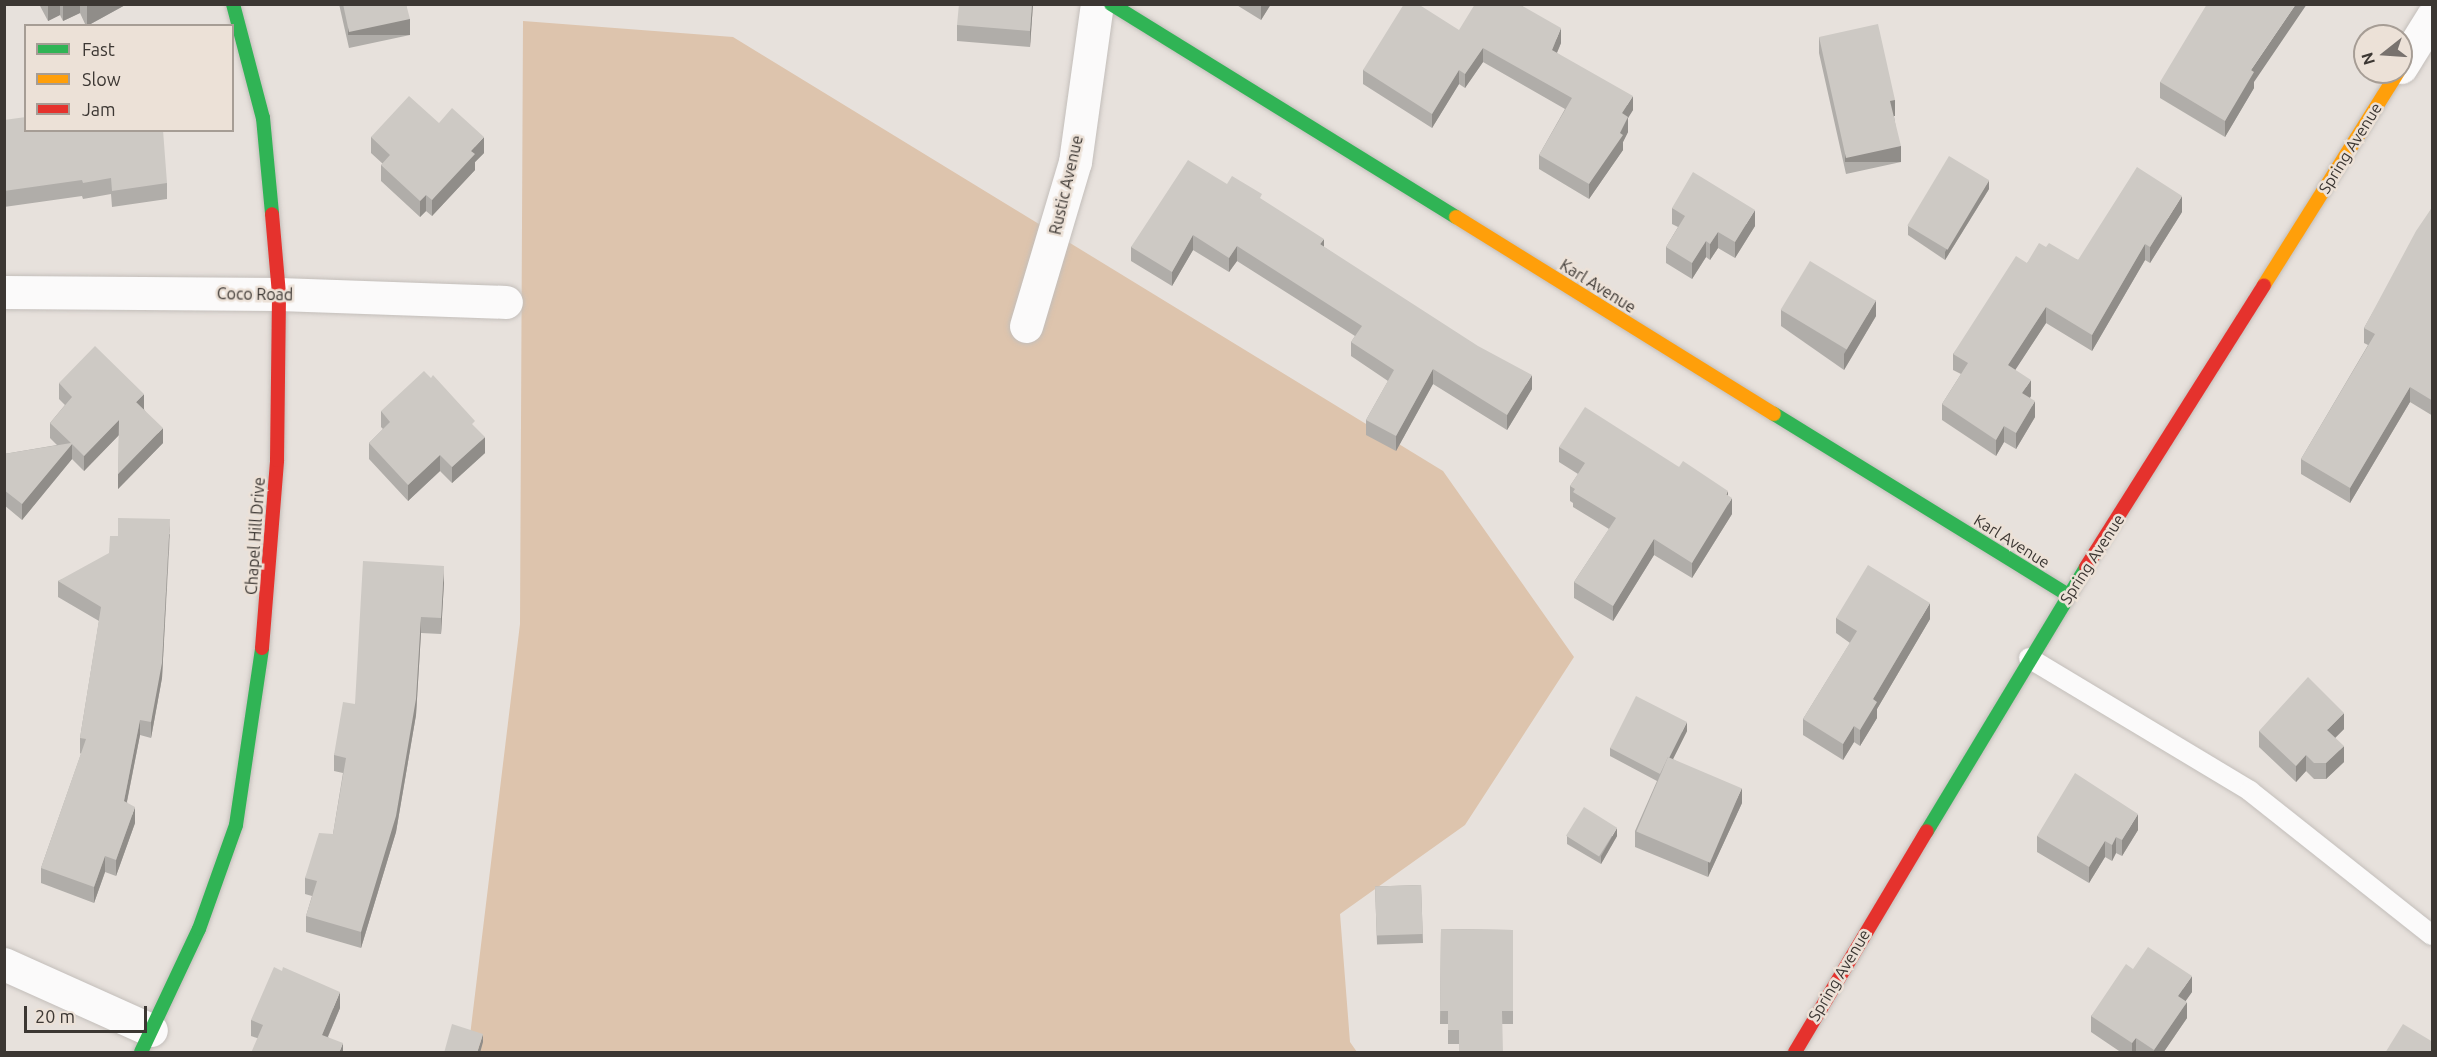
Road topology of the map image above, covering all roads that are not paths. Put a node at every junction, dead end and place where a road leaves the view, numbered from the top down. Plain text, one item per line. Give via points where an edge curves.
1 (233, 4) edge
2 (1097, 4) edge
3 (1111, 4) edge
4 (2433, 17) edge
5 (2413, 48) edge
6 (2391, 84) edge
7 (4, 292) edge
8 (279, 294) junction
9 (506, 302) dead end
10 (1026, 326) dead end
11 (2068, 595) junction
12 (2029, 658) junction
13 (2433, 935) edge
14 (4, 964) edge
15 (146, 1041) edge
16 (1797, 1049) edge

1 - 8 street, Chapel Hill Drive via 263,118 272,182
2 - 10 street, Rustic Avenue via 1075,162
3 - 11 street, Karl Avenue
4 - 5 street
6 - 11 street, Spring Avenue via 2165,447
7 - 8 street, Coco Road
8 - 9 street, Coco Road
8 - 15 street, Chapel Hill Drive via 277,460 254,726 236,825 199,929
11 - 12 street, Spring Avenue
12 - 13 lane via 2250,791
12 - 16 street, Spring Avenue via 1821,1002
14 - 15 street

